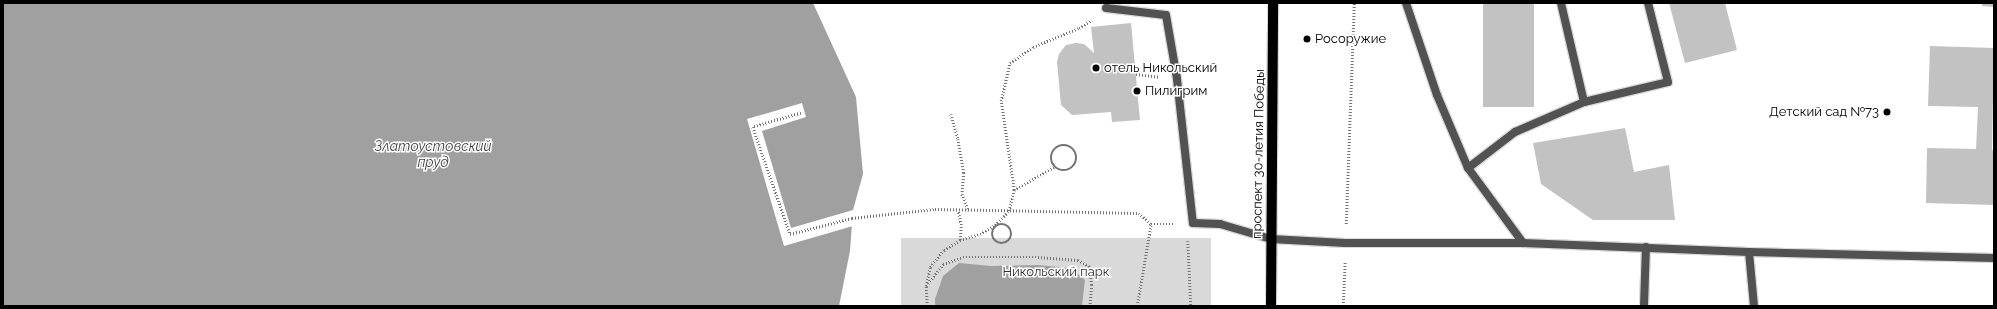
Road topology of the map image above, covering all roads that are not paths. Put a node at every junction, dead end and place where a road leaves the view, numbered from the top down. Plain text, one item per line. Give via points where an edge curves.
1 (1273, 3) edge
2 (1406, 3) edge
3 (1561, 3) edge
4 (1648, 3) edge
5 (1106, 8) road end
6 (1584, 102) junction
7 (1468, 168) junction
8 (1271, 239) junction
9 (1523, 243) junction
10 (1646, 247) junction
11 (1749, 252) junction
12 (1994, 258) edge
13 (1271, 306) edge
14 (1644, 306) edge
15 (1754, 306) edge

1 - 8 main road, проспект 30-летия Победы
2 - 7 street via 1437,95
3 - 6 street
4 - 6 street via 1668,82
5 - 8 street via 1166,15 1177,79 1190,224 1220,224
6 - 7 street via 1514,132
7 - 9 street
8 - 9 street via 1345,243
8 - 13 main road, проспект 30-летия Победы
9 - 10 street
10 - 11 street
10 - 14 street
11 - 12 street
11 - 15 street

